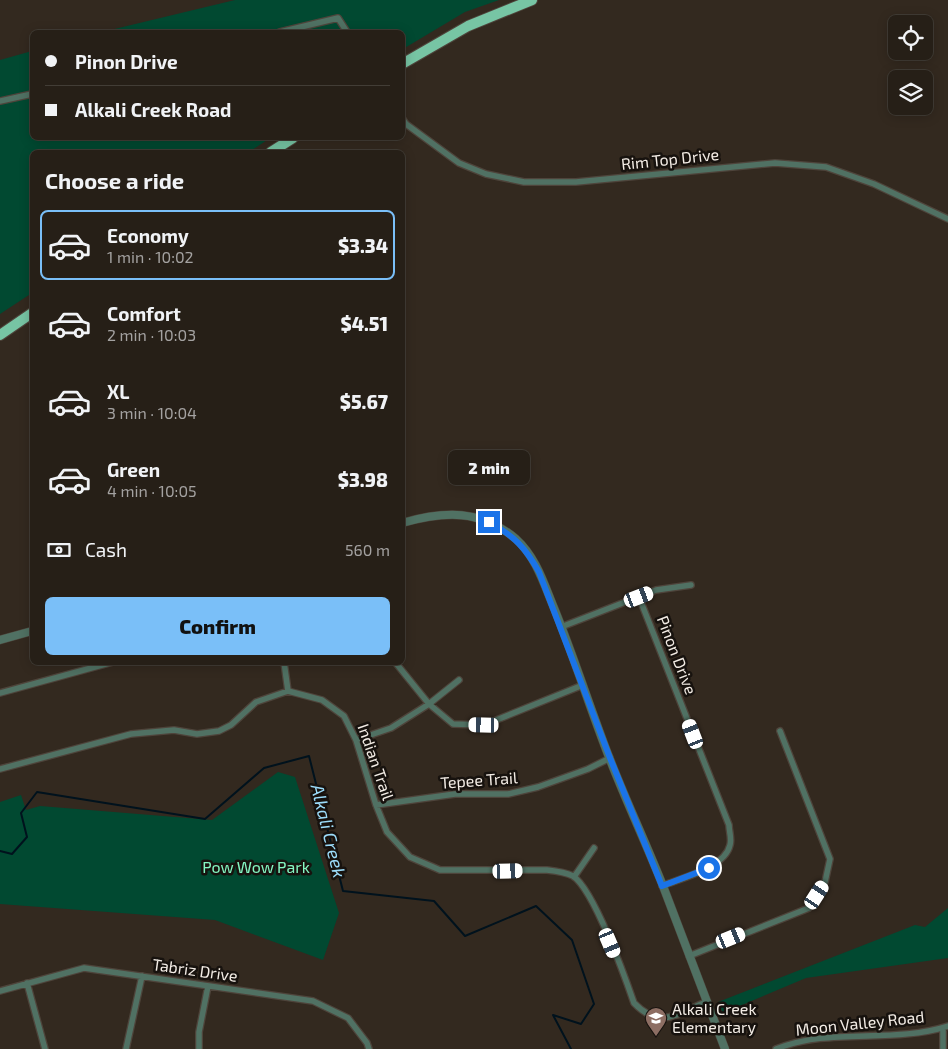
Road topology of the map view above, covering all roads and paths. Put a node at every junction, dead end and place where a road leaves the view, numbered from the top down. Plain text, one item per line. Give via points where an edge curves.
1 (532, 0) edge
2 (288, 30) edge
3 (346, 30) edge
4 (405, 62) edge
5 (30, 94) edge
6 (0, 101) edge
7 (405, 122) edge
8 (290, 140) edge
9 (274, 150) edge
10 (948, 219) edge
11 (30, 314) edge
12 (0, 335) edge
13 (405, 522) edge
14 (691, 585) dead end
15 (639, 597) junction
16 (561, 627) junction
17 (30, 632) edge
18 (0, 640) edge
19 (102, 665) edge
20 (284, 665) edge
21 (397, 665) edge
22 (459, 680) dead end
23 (583, 685) junction
24 (288, 691) junction
25 (0, 693) edge
26 (429, 704) junction
27 (780, 731) dead end
28 (356, 740) junction
29 (610, 758) junction
30 (0, 770) edge
31 (376, 805) junction
32 (594, 848) dead end
33 (574, 877) junction
34 (662, 886) junction
35 (689, 956) junction
36 (142, 976) junction
37 (27, 983) junction
38 (208, 986) junction
39 (0, 991) edge
40 (706, 1002) junction
41 (946, 1027) edge
42 (790, 1046) edge
43 (45, 1049) edge
44 (126, 1049) edge
45 (199, 1049) edge
46 (369, 1049) edge
47 (725, 1049) edge
48 (776, 1049) edge
49 (943, 1049) edge

1 - 4 highway via 468,26
2 - 3 street via 338,18
5 - 6 street
7 - 10 street, Rim Top Drive via 459,164 524,182 576,182 775,163 826,167 874,184
8 - 9 highway
11 - 12 highway
13 - 16 street via 441,513 468,515 489,522 517,540 539,572
14 - 15 street via 656,590
15 - 16 street
15 - 34 street, Pinon Drive via 729,826 730,845 724,856 709,868
16 - 23 street
17 - 18 street
19 - 25 street
20 - 24 street
21 - 26 street
22 - 26 street
23 - 26 street via 484,725 453,724
23 - 29 street
24 - 28 street, Indian Trail via 322,700 344,716
24 - 30 street via 256,702 231,725 219,731 197,734 174,730 131,734
26 - 28 street via 391,728
27 - 35 street via 830,859 825,882 809,908
28 - 31 street, Indian Trail
29 - 31 street, Tepee Trail via 538,787 508,794 455,794
29 - 34 street
31 - 33 street, Indian Trail via 387,832 410,857 440,870 547,870 561,871
32 - 33 street
33 - 40 street via 597,912 634,1004 653,1018 668,1017
34 - 35 street
35 - 40 street
36 - 37 street, Tabriz Drive via 84,968
36 - 38 street, Tabriz Drive
36 - 44 street
37 - 39 street, Tabriz Drive
37 - 43 street
38 - 45 street
38 - 46 street, Tabriz Drive via 313,1002 348,1018
40 - 47 street
41 - 42 street, Moon Valley Road via 886,1037 812,1038
41 - 49 street
42 - 48 street, Moon Valley Road

